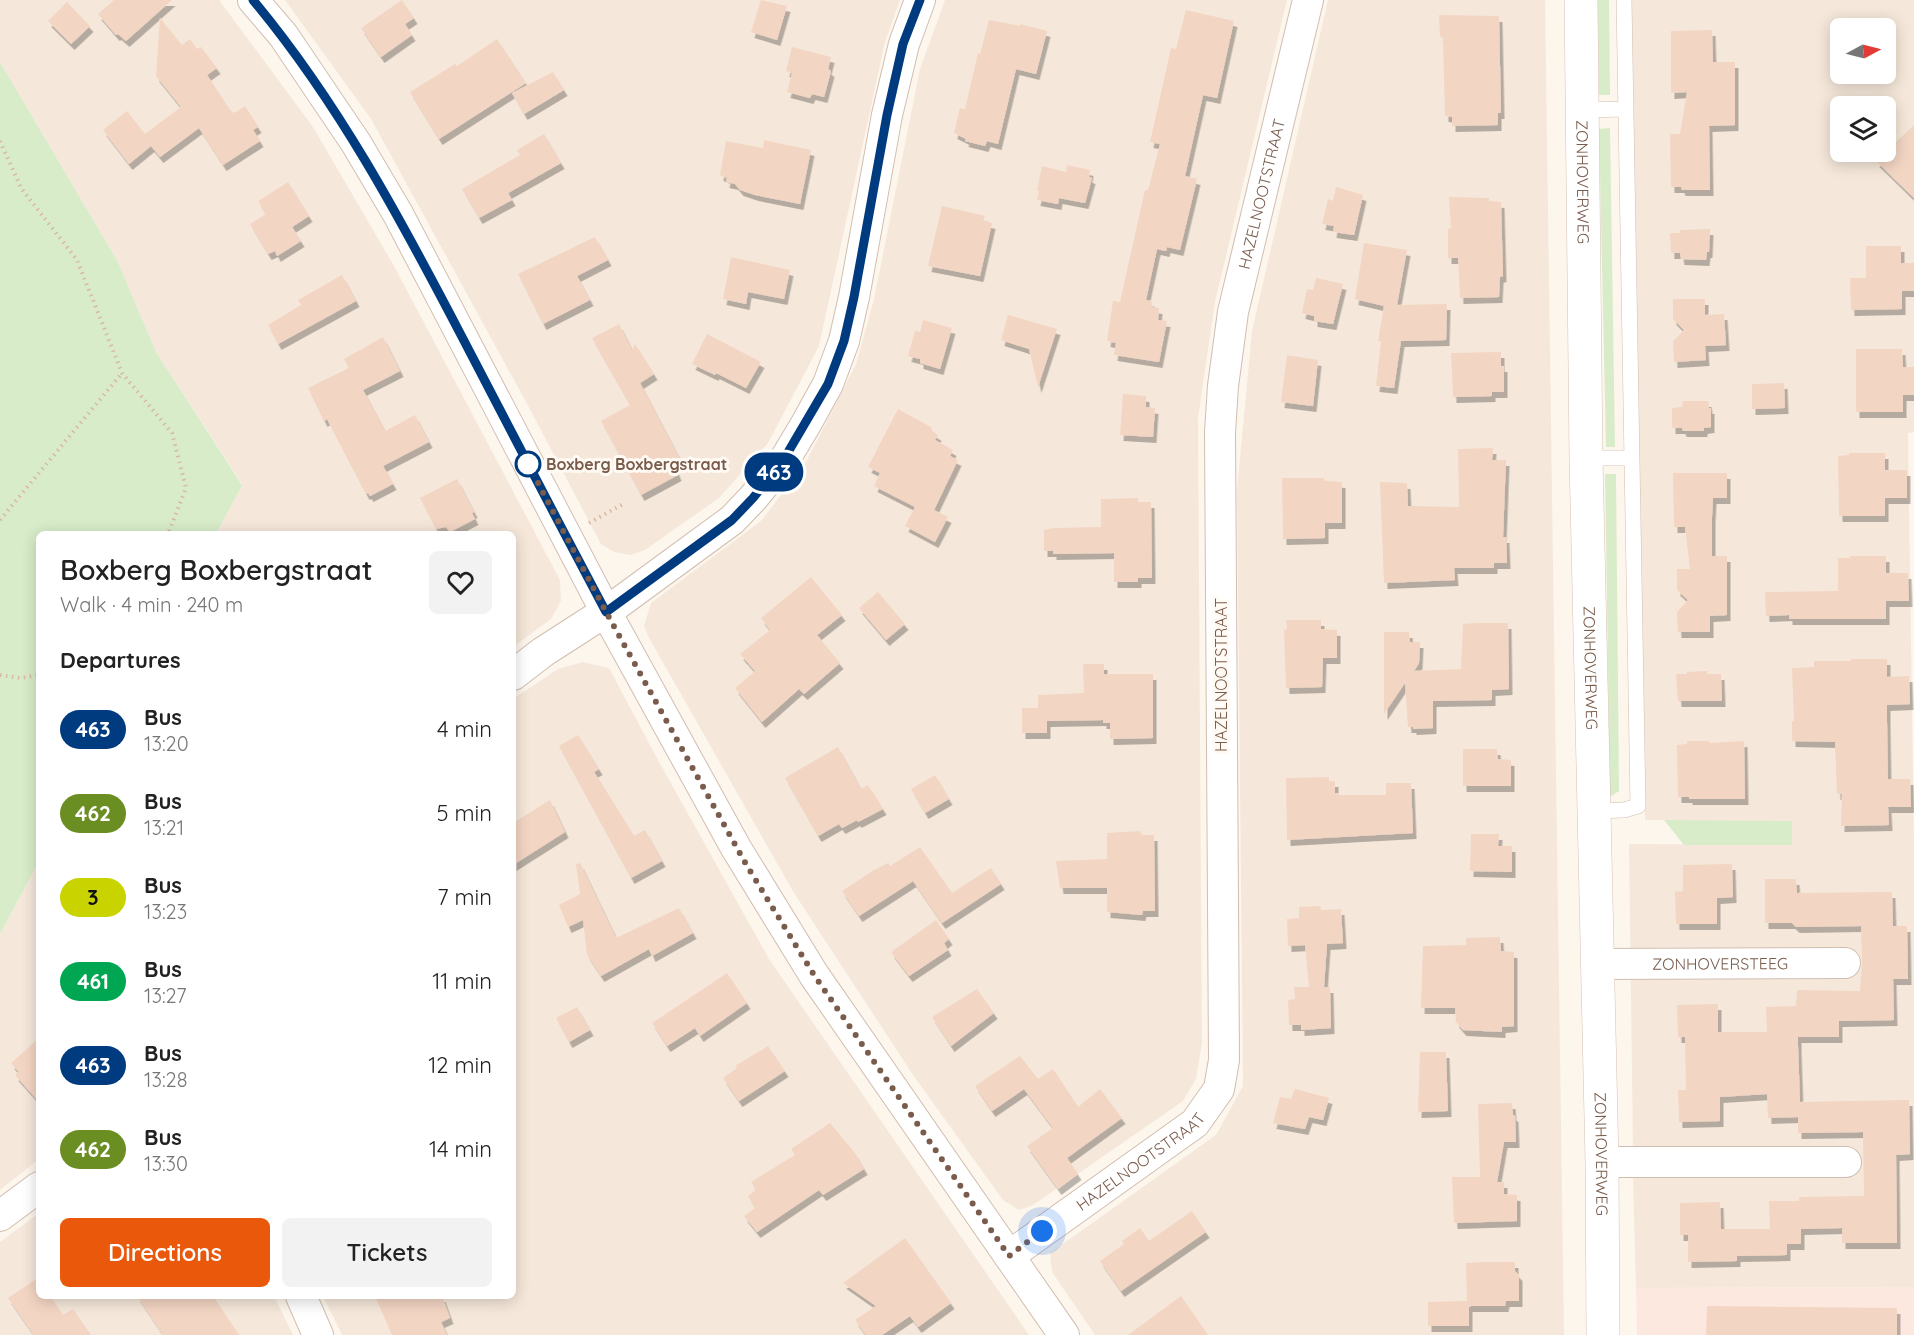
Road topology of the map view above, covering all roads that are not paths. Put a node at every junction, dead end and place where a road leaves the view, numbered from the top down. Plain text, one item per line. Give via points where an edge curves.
1 (253, 0) edge
2 (920, 0) edge
3 (1308, 0) edge
4 (1581, 0) edge
5 (1624, 0) edge
6 (1626, 109) junction
7 (1582, 110) junction
8 (1586, 458) junction
9 (1632, 458) junction
10 (606, 612) junction
11 (516, 673) edge
12 (1594, 811) junction
13 (1845, 963) dead end
14 (1597, 964) junction
15 (1602, 1162) junction
16 (1846, 1162) dead end
17 (36, 1189) edge
18 (0, 1216) edge
19 (1009, 1256) junction
20 (301, 1299) edge
21 (318, 1335) edge
22 (1064, 1335) edge
23 (1603, 1335) edge

1 - 10 street via 283,35 357,143 398,214
2 - 10 street via 903,44 854,297 844,341 828,384 784,459 732,520
3 - 19 street, HAZELNOOTSTRAAT via 1233,312 1223,386 1220,444 1224,1060 1220,1089 1195,1123
4 - 7 street, ZONHOVERWEG
5 - 6 lane
6 - 7 lane
6 - 9 lane
7 - 8 street, ZONHOVERWEG
8 - 9 lane
8 - 12 street, ZONHOVERWEG
9 - 12 lane via 1638,806
10 - 11 street
10 - 19 street via 736,848 814,975
12 - 14 street, ZONHOVERWEG
13 - 14 street, ZONHOVERSTEEG
14 - 15 street, ZONHOVERWEG
15 - 16 street
15 - 23 street, ZONHOVERWEG
17 - 18 street
19 - 22 street
20 - 21 street

